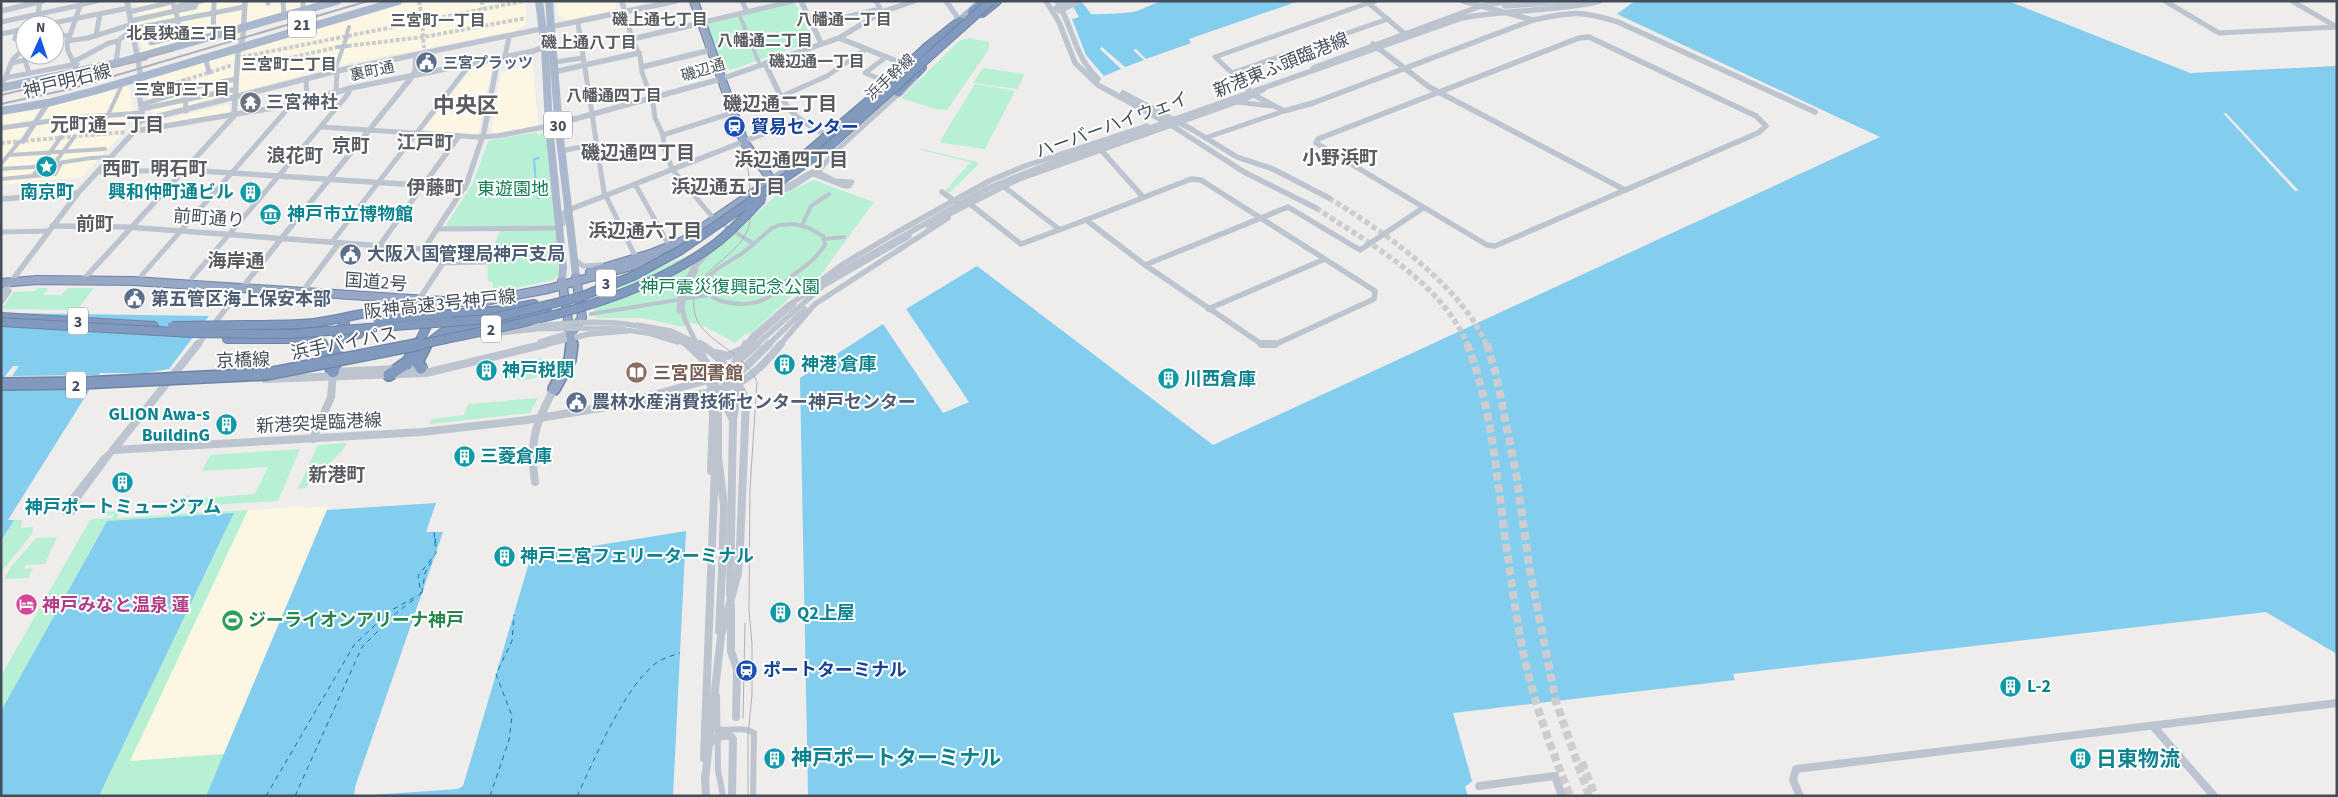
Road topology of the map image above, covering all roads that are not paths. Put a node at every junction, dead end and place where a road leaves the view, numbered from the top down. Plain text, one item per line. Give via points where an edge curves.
1 (98, 1) edge
2 (127, 1) edge
3 (214, 1) edge
4 (283, 1) edge
5 (303, 1) edge
6 (338, 1) edge
7 (383, 1) edge
8 (398, 1) edge
9 (539, 1) edge
10 (549, 1) edge
11 (622, 1) edge
12 (676, 1) edge
13 (688, 1) edge
14 (694, 1) edge
15 (742, 1) edge
16 (793, 1) edge
17 (801, 1) edge
18 (876, 1) edge
19 (914, 1) edge
20 (946, 1) edge
21 (982, 1) edge
22 (994, 1) edge
23 (1046, 1) edge
24 (1080, 1) edge
25 (1375, 1) edge
26 (1463, 1) edge
27 (1509, 1) edge
28 (1581, 1) edge
29 (1600, 1) edge
30 (2165, 1) edge
31 (2292, 1) edge
32 (41, 2) edge
33 (196, 2) edge
34 (1367, 2) edge
35 (81, 3) edge
36 (328, 3) edge
37 (1069, 3) edge
38 (244, 4) edge
39 (174, 5) edge
40 (1481, 6) junction
41 (362, 7) junction
42 (148, 8) junction
43 (1058, 8) edge
44 (129, 10) junction
45 (1, 11) edge
46 (304, 11) junction
47 (625, 12) junction
48 (747, 12) junction
49 (882, 12) junction
50 (213, 13) junction
51 (38, 14) junction
52 (100, 14) junction
53 (739, 14) junction
54 (284, 16) junction
55 (148, 17) junction
56 (352, 17) dead end
57 (76, 19) junction
58 (1388, 19) junction
59 (177, 20) junction
60 (1533, 20) junction
61 (65, 21) edge
62 (960, 21) junction
63 (1, 22) edge
64 (578, 23) junction
65 (157, 24) junction
66 (699, 24) junction
67 (151, 25) junction
68 (812, 25) junction
69 (130, 27) junction
70 (2337, 27) edge
71 (242, 28) junction
72 (552, 28) junction
73 (179, 29) junction
74 (15, 30) edge
75 (543, 30) junction
76 (1404, 33) junction
77 (1, 34) edge
78 (69, 35) junction
79 (96, 35) junction
80 (155, 35) junction
81 (65, 36) edge
82 (180, 36) junction
83 (213, 37) junction
84 (509, 37) junction
85 (839, 38) junction
86 (133, 39) junction
87 (553, 39) junction
88 (632, 39) junction
89 (66, 41) junction
90 (118, 41) junction
91 (241, 44) junction
92 (821, 44) junction
93 (1373, 44) junction
94 (182, 46) junction
95 (346, 46) junction
96 (338, 47) tunnel mouth
97 (545, 48) junction
98 (866, 49) junction
99 (708, 51) junction
100 (639, 53) junction
101 (416, 55) junction
102 (205, 57) junction
103 (501, 57) junction
104 (886, 57) junction
105 (136, 58) junction
106 (583, 58) junction
107 (15, 59) edge
108 (555, 62) junction
109 (11, 63) junction
110 (116, 63) junction
111 (471, 63) junction
112 (762, 64) junction
113 (77, 66) junction
114 (584, 66) junction
115 (909, 66) junction
116 (642, 67) junction
117 (922, 67) junction
118 (1404, 69) junction
119 (337, 70) junction
120 (37, 71) junction
121 (209, 72) dead end
122 (555, 72) junction
123 (29, 73) junction
124 (546, 74) junction
125 (1232, 74) junction
126 (413, 75) junction
127 (5, 78) junction
128 (139, 78) junction
129 (236, 79) junction
130 (306, 79) junction
131 (718, 79) junction
132 (33, 81) junction
133 (184, 81) dead end
134 (890, 83) junction
135 (121, 87) dead end
136 (1, 88) edge
137 (236, 89) junction
138 (347, 89) junction
139 (186, 90) junction
140 (1438, 92) junction
141 (336, 93) junction
142 (1254, 95) junction
143 (780, 97) junction
144 (235, 98) junction
145 (186, 99) junction
146 (651, 99) junction
147 (307, 102) junction
148 (1236, 102) junction
149 (48, 103) junction
150 (292, 105) junction
151 (1273, 106) junction
152 (142, 109) junction
153 (1, 111) edge
154 (186, 111) junction
155 (1284, 111) junction
156 (1815, 112) dead end
157 (730, 114) junction
158 (108, 116) junction
159 (234, 116) junction
160 (592, 116) junction
161 (93, 117) junction
162 (799, 120) junction
163 (140, 121) junction
164 (1178, 122) junction
165 (34, 124) junction
166 (558, 124) junction
167 (1171, 125) junction
168 (549, 126) junction
169 (1147, 126) junction
170 (68, 127) dead end
171 (321, 127) junction
172 (1, 128) edge
173 (369, 130) junction
174 (135, 131) junction
175 (417, 133) junction
176 (99, 134) dead end
177 (663, 135) junction
178 (75, 136) dead end
179 (460, 136) junction
180 (61, 137) dead end
181 (483, 137) junction
182 (1206, 138) junction
183 (835, 140) junction
184 (21, 142) joint
185 (741, 143) junction
186 (596, 144) junction
187 (105, 149) dead end
188 (1101, 150) junction
189 (561, 152) junction
190 (62, 153) junction
191 (48, 154) junction
192 (9, 155) junction
193 (110, 158) junction
194 (62, 162) junction
195 (1, 164) edge
196 (54, 164) junction
197 (39, 166) junction
198 (1, 169) edge
199 (672, 169) junction
200 (185, 170) junction
201 (97, 172) junction
202 (816, 172) junction
203 (232, 173) junction
204 (33, 176) junction
205 (279, 176) junction
206 (1, 179) edge
207 (329, 179) junction
208 (378, 182) junction
209 (635, 184) junction
210 (772, 184) junction
211 (424, 185) junction
212 (1003, 186) junction
213 (465, 188) junction
214 (1625, 190) junction
215 (942, 192) dead end
216 (78, 193) junction
217 (829, 194) dead end
218 (605, 196) junction
219 (1143, 198) junction
220 (1329, 198) tunnel mouth
221 (1, 199) edge
222 (962, 207) junction
223 (1316, 208) tunnel mouth
224 (1423, 208) junction
225 (568, 211) junction
226 (1261, 218) junction
227 (1086, 220) junction
228 (718, 222) junction
229 (802, 225) junction
230 (132, 227) junction
231 (559, 227) junction
232 (50, 229) junction
233 (1059, 229) junction
234 (437, 230) junction
235 (181, 231) junction
236 (1, 232) edge
237 (229, 235) junction
238 (844, 237) dead end
239 (281, 238) junction
240 (724, 238) junction
241 (824, 239) junction
242 (336, 243) junction
243 (754, 244) junction
244 (379, 246) junction
245 (670, 247) junction
246 (424, 249) junction
247 (636, 258) junction
248 (574, 259) junction
249 (1325, 259) junction
250 (486, 262) dead end
251 (444, 263) junction
252 (610, 265) junction
253 (1145, 265) junction
254 (693, 269) joint
255 (142, 275) junction
256 (1, 277) edge
257 (86, 277) junction
258 (192, 278) junction
259 (14, 279) junction
260 (576, 279) junction
261 (1, 283) edge
262 (562, 283) junction
263 (612, 285) junction
264 (243, 286) junction
265 (306, 287) junction
266 (1, 295) edge
267 (422, 295) junction
268 (708, 295) junction
269 (1, 302) edge
270 (548, 302) junction
271 (682, 307) joint
272 (1208, 309) junction
273 (591, 314) dead end
274 (378, 316) junction
275 (1, 317) edge
276 (1, 322) edge
277 (434, 324) junction
278 (152, 328) junction
279 (535, 329) joint
280 (465, 335) junction
281 (572, 336) junction
282 (345, 338) dead end
283 (442, 341) junction
284 (711, 352) junction
285 (414, 360) junction
286 (706, 366) junction
287 (728, 370) junction
288 (333, 374) junction
289 (389, 375) junction
290 (714, 377) junction
291 (170, 379) junction
292 (737, 380) junction
293 (1, 385) edge
294 (554, 389) joint
295 (717, 390) junction
296 (621, 404) junction
297 (715, 417) junction
298 (538, 418) junction
299 (733, 420) junction
300 (313, 439) junction
301 (113, 450) junction
302 (536, 482) dead end
303 (717, 661) junction
304 (2337, 703) edge
305 (736, 717) dead end
306 (711, 722) junction
307 (2153, 726) junction
308 (708, 748) junction
309 (704, 781) junction
310 (1479, 786) dead end
311 (706, 796) edge
312 (723, 796) edge
313 (732, 796) edge
314 (753, 796) edge
315 (1562, 796) edge
316 (1800, 796) edge
317 (2214, 796) edge

1 - 35 street
2 - 44 street
3 - 50 street
4 - 54 street
5 - 46 street
6 - 36 main road, 神戸明石線 / 21
7 - 41 main road, 神戸明石線 / 21
8 - 41 main road, 神戸明石線 / 21
9 - 75 main road, 30
10 - 72 main road, 30
11 - 47 street
12 - 47 street
13 - 66 highway
14 - 66 highway
15 - 48 street
16 - 48 street
17 - 68 street
18 - 49 street
19 - 49 street, 磯辺通
20 - 62 street
21 - 62 main road, 浜手幹線
21 - 270 highway, 阪神高速3号神戸線 / 3, bridge via 842,131 704,230 631,272
22 - 117 main road, 浜手幹線
22 - 263 highway, 阪神高速3号神戸線 / 3, bridge via 826,149 681,250
23 - 43 street
24 - 37 street
25 - 34 street
26 - 40 street
27 - 40 street, 新港東ふ頭臨港線
28 - 169 street, ハーバーハイウェイ, bridge via 1506,6 1466,15
29 - 222 street, ハーバーハイウェイ, bridge via 1574,7 1498,11 1462,18 1056,161 988,188
30 - 70 street via 2219,33
31 - 70 street
32 - 45 street
32 - 51 street
33 - 39 street via 195,7
34 - 58 street
34 - 125 street via 1214,56
35 - 51 street
35 - 57 street
36 - 46 main road, 神戸明石線 / 21
37 - 43 street
38 - 50 street
38 - 71 street
39 - 42 street
39 - 55 street
39 - 59 street
40 - 60 street
40 - 76 street, 新港東ふ頭臨港線
41 - 91 main road, 神戸明石線 / 21
42 - 44 street
42 - 55 street
43 - 164 street via 1078,56 1089,71 1109,86
43 - 167 street via 1074,59 1088,76 1103,88
44 - 52 street
44 - 69 street
46 - 54 main road, 神戸明石線 / 21
47 - 64 street
47 - 88 street
48 - 53 street
49 - 68 street via 875,10
49 - 85 street, 磯辺通
50 - 59 street
50 - 83 street
51 - 63 street
52 - 57 street
52 - 79 street
53 - 66 street
53 - 112 street
54 - 71 main road, 神戸明石線 / 21
55 - 67 street
55 - 69 street
56 - 95 street
57 - 61 street
57 - 78 street
58 - 76 street
58 - 125 street
59 - 65 street
59 - 73 street
60 - 118 street
60 - 156 street via 1571,12 1610,19
62 - 115 main road, 浜手幹線
62 - 240 highway, 浜手バイパス / 2, bridge via 793,164
64 - 72 street
64 - 106 street
65 - 67 street
65 - 80 street
66 - 88 street
66 - 99 highway
67 - 69 street
68 - 92 street
69 - 79 street
69 - 86 street
69 - 90 street
71 - 83 main road, 神戸明石線 / 21
71 - 91 street
72 - 75 street
72 - 87 main road, 30
73 - 80 street
73 - 82 street
74 - 77 street
75 - 84 street
75 - 97 main road, 30
76 - 93 street, 新港東ふ頭臨港線
78 - 81 street
78 - 89 street
79 - 89 street
80 - 82 street via 151,44
80 - 86 street
82 - 94 street
83 - 94 main road, 神戸明石線 / 21
84 - 101 street
84 - 103 street
85 - 92 street, 磯辺通
85 - 98 street
86 - 105 street
87 - 97 street
87 - 108 main road, 30
88 - 100 street
89 - 113 street via 68,54
90 - 110 street
90 - 113 street via 110,42
91 - 102 main road, 神戸明石線 / 21
91 - 128 main road, 神戸明石線 / 21 via 148,70
91 - 129 street
92 - 112 street, 磯辺通
93 - 118 street
93 - 142 street, 新港東ふ頭臨港線
94 - 105 main road, 神戸明石線 / 21
95 - 96 street
95 - 119 street
97 - 103 street, 裏町通
97 - 124 main road, 30
98 - 104 street
98 - 143 street via 836,72
99 - 116 street
99 - 131 highway
100 - 114 street
100 - 116 street
101 - 119 street
101 - 126 street
102 - 121 street
102 - 128 main road, 神戸明石線 / 21
103 - 111 street, 裏町通
103 - 181 street
104 - 115 street
104 - 134 street via 865,73
105 - 110 main road, 神戸明石線 / 21
105 - 128 street
106 - 108 street
106 - 114 street
107 - 109 street
108 - 122 main road, 30
109 - 123 street via 25,60
109 - 127 street
110 - 113 main road, 神戸明石線 / 21
111 - 126 street, 裏町通
111 - 175 street
112 - 131 street, 磯辺通
112 - 143 street
113 - 120 street
113 - 132 main road, 神戸明石線 / 21
114 - 122 street
114 - 160 street
115 - 134 main road, 浜手幹線
116 - 146 street
117 - 183 main road, 浜手幹線 via 860,124
117 - 202 street via 911,85
117 - 240 highway, 浜手バイパス / 2, bridge via 857,130 776,192
118 - 140 street
118 - 155 street
119 - 130 street
119 - 141 street
120 - 123 street
120 - 132 street
122 - 124 street
122 - 166 main road, 30
123 - 127 street
124 - 168 main road, 30
125 - 142 street
126 - 138 street, 裏町通
126 - 173 street, 京橋線
127 - 136 street
128 - 149 main road, 神戸明石線 / 21
128 - 152 street
129 - 137 street
129 - 139 street
130 - 144 street
130 - 147 street
131 - 146 street, 磯辺通
131 - 157 highway
132 - 136 main road, 神戸明石線 / 21
133 - 139 street
134 - 183 main road, 浜手幹線
135 - 158 street
137 - 144 street
137 - 145 street
138 - 141 street, 裏町通
138 - 171 street via 348,95
139 - 145 street
139 - 152 street
140 - 214 street
140 - 214 street via 1588,37 1765,123 1764,129 1758,133
140 - 224 street via 1316,140 1322,148
141 - 147 street, 裏町通
142 - 148 street, 新港東ふ頭臨港線
142 - 151 street
143 - 157 street
143 - 162 street
144 - 154 street
144 - 159 street
145 - 152 street
145 - 154 street
146 - 160 street, 磯辺通
146 - 177 street
147 - 150 street, 裏町通
148 - 151 street
148 - 164 street, 新港東ふ頭臨港線
149 - 153 main road, 神戸明石線 / 21
149 - 165 street
150 - 159 street, 裏町通
150 - 203 street
151 - 155 street
152 - 158 street
152 - 163 street
154 - 163 street
155 - 182 street
157 - 177 street
157 - 185 highway
158 - 161 street
158 - 176 street
159 - 174 street, 裏町通
159 - 200 street
160 - 166 street, 磯辺通
160 - 186 street
161 - 165 street
161 - 170 street via 86,126
162 - 183 street
162 - 185 street
163 - 174 street
164 - 167 street, 新港東ふ頭臨港線
164 - 182 street
165 - 172 street
165 - 184 street
166 - 168 street, 磯辺通
166 - 189 main road, 30
167 - 188 street, 新港東ふ頭臨港線
167 - 223 street via 1244,172
168 - 181 street
168 - 231 main road, 30
169 - 284 street, bridge via 989,181 843,264 736,354 726,357
169 - 297 street, ハーバーハイウェイ, bridge via 987,187 810,287 768,319 736,353 723,377
171 - 173 street
171 - 205 street
173 - 175 street
173 - 207 street, 京橋線
174 - 193 street
175 - 179 street
175 - 208 street
177 - 199 street
178 - 190 street
179 - 181 street
179 - 211 street
180 - 191 street
181 - 213 street
182 - 220 street via 1237,157 1273,169
183 - 210 main road, 浜手幹線
184 - 192 street
185 - 199 street
185 - 210 highway
186 - 189 street
186 - 218 street
187 - 190 street
188 - 212 street, 新港東ふ頭臨港線
188 - 219 street
189 - 225 main road, 30
190 - 191 street
190 - 196 street
191 - 192 street
191 - 197 street
192 - 195 street
193 - 194 street
193 - 201 street
194 - 196 street
194 - 204 street via 55,174
196 - 197 street
197 - 198 street
197 - 204 street
199 - 209 street
199 - 228 street
200 - 201 street
200 - 203 street
200 - 230 street
201 - 216 street
202 - 202 street via 835,181 851,181 852,184 844,186
202 - 210 street via 808,172 788,188
203 - 205 street
203 - 235 street
204 - 206 street
205 - 207 street
205 - 237 street
207 - 208 street
207 - 239 street, 京橋線
208 - 211 street
208 - 242 street
209 - 218 street
209 - 245 street
210 - 228 highway, 国道2号 / 2
211 - 213 street
211 - 244 street
212 - 222 street, 新港東ふ頭臨港線
212 - 233 street
213 - 234 street
214 - 224 street via 1495,246 1487,245
215 - 222 street
216 - 221 street
216 - 232 street
217 - 229 street via 811,203
218 - 225 street
218 - 247 street
219 - 226 street via 1198,179
219 - 227 street
222 - 233 street via 1021,244
222 - 287 street, 新港東ふ頭臨港線 via 824,285
222 - 292 street, bridge via 830,287 797,316
222 - 292 street, 新港東ふ頭臨港線 via 940,225 814,304 763,365
222 - 297 street, ハーバーハイウェイ, bridge via 812,288 770,321 753,336 731,367
224 - 226 street via 1360,250 1288,207
225 - 231 main road via 567,223
225 - 248 main road, 30
226 - 249 street
226 - 253 street
227 - 233 street
227 - 253 street
228 - 243 street
228 - 245 highway, 国道2号 / 2
228 - 260 highway, 国道2号 / 2 via 684,248 657,260
229 - 241 street via 818,232
229 - 243 street via 779,225
230 - 232 street, 前町通り
230 - 235 street, 前町通り
230 - 257 street
231 - 234 street
231 - 262 main road, 30
232 - 236 street
232 - 259 street
234 - 246 street
235 - 237 street, 前町通り
235 - 255 street
237 - 239 street, 前町通り
237 - 258 street
238 - 241 street
239 - 242 street, 前町通り
239 - 264 street, 京橋線
240 - 254 street, bridge
240 - 271 street, bridge via 692,275 683,294
240 - 280 highway, 浜手バイパス / 2, bridge via 676,269 624,294 576,309
240 - 283 highway, 浜手バイパス / 2, bridge via 671,274 625,295 552,317
241 - 268 street via 825,245 820,254 770,297 748,303 724,301
242 - 244 street, 前町通り
242 - 265 street
243 - 268 street via 708,276 705,284
244 - 246 street, 前町通り
245 - 247 highway, 国道2号 / 2
246 - 251 street
247 - 252 highway, 国道2号 / 2
248 - 252 street via 587,267
248 - 260 main road, 30
249 - 272 street
249 - 272 street via 1375,291 1374,299 1270,346 1261,345
250 - 251 street
251 - 267 street
252 - 260 highway, 国道2号 / 2
253 - 272 street
254 - 286 street, bridge via 680,294 679,314
255 - 257 highway, 国道2号 / 2
255 - 258 highway, 国道2号 / 2
256 - 259 highway, 国道2号 / 2
257 - 259 highway, 国道2号 / 2
257 - 264 highway, 国道2号 / 2
258 - 264 highway, 国道2号 / 2
259 - 261 highway, 国道2号 / 2
259 - 266 street
259 - 269 street
260 - 262 highway, 国道2号 / 2
260 - 281 highway via 582,318
262 - 264 highway, 国道2号 / 2 via 517,296 474,303
262 - 267 highway, 国道2号 / 2 via 474,297
262 - 281 highway
263 - 277 highway, 阪神高速3号神戸線 / 3, bridge via 513,315
263 - 285 highway, 3, bridge via 565,306 443,332 433,338
264 - 265 highway, 国道2号 / 2
264 - 291 street, 京橋線
265 - 267 highway, 国道2号 / 2
268 - 273 street
270 - 274 highway, 3, bridge via 490,311
270 - 278 highway, 阪神高速3号神戸線 / 3, bridge via 477,316 334,326 237,330
271 - 286 street, bridge
274 - 278 highway, 3, bridge via 297,324
274 - 285 highway, 3 via 425,314 429,319 428,325
274 - 288 highway, 3 via 340,327
275 - 278 highway, 阪神高速3号神戸線 / 3
276 - 278 highway, 阪神高速3号神戸線 / 3, bridge
277 - 278 highway, 阪神高速3号神戸線 / 3, bridge via 265,334
277 - 282 highway, bridge
278 - 288 highway, 3, bridge via 228,339 316,340 324,350
279 - 283 street, bridge
279 - 286 street, bridge via 613,328 654,333 685,347
280 - 286 street, bridge via 553,324 648,326 678,338 691,347
280 - 293 highway, 浜手バイパス / 2, bridge via 316,366 260,374
281 - 284 street via 594,324 653,326 683,336
281 - 285 street, 京橋線 via 458,362
281 - 289 street, 京橋線 via 445,370
281 - 290 street via 625,331 659,336 691,350
281 - 294 highway via 571,358
283 - 293 highway, 浜手バイパス / 2, bridge via 316,368 256,376 81,385
284 - 287 street
285 - 288 street, 京橋線
285 - 289 highway, 3
286 - 297 street, bridge
287 - 290 street, 新港突堤臨港線
287 - 292 street
288 - 289 street, 京橋線
288 - 291 street, 京橋線
288 - 300 street via 331,397
290 - 295 street
290 - 296 street, 新港突堤臨港線
291 - 301 street
292 - 295 street, 新港突堤臨港線
292 - 299 street
292 - 306 street, bridge via 746,400 740,548 738,573 721,636
294 - 298 street
295 - 296 street, 新港突堤臨港線
295 - 299 street
295 - 303 street, bridge via 718,457 724,515
296 - 298 street, 新港突堤臨港線
297 - 309 street, bridge via 701,715
298 - 300 street, 新港突堤臨港線 via 422,432
298 - 302 street via 530,444
299 - 305 street via 731,650 737,669
300 - 301 street, 新港突堤臨港線
301 - 301 street via 77,499 78,508 66,512 66,506
303 - 309 street, bridge
303 - 312 street, bridge via 718,752
304 - 307 street
306 - 308 street, bridge
306 - 314 street, bridge via 720,731 745,728 754,733
307 - 316 street via 1796,769 1793,780
307 - 317 street
308 - 309 street, bridge
308 - 313 street, bridge via 717,737 730,736 733,739
309 - 311 street
310 - 315 street via 1555,776

